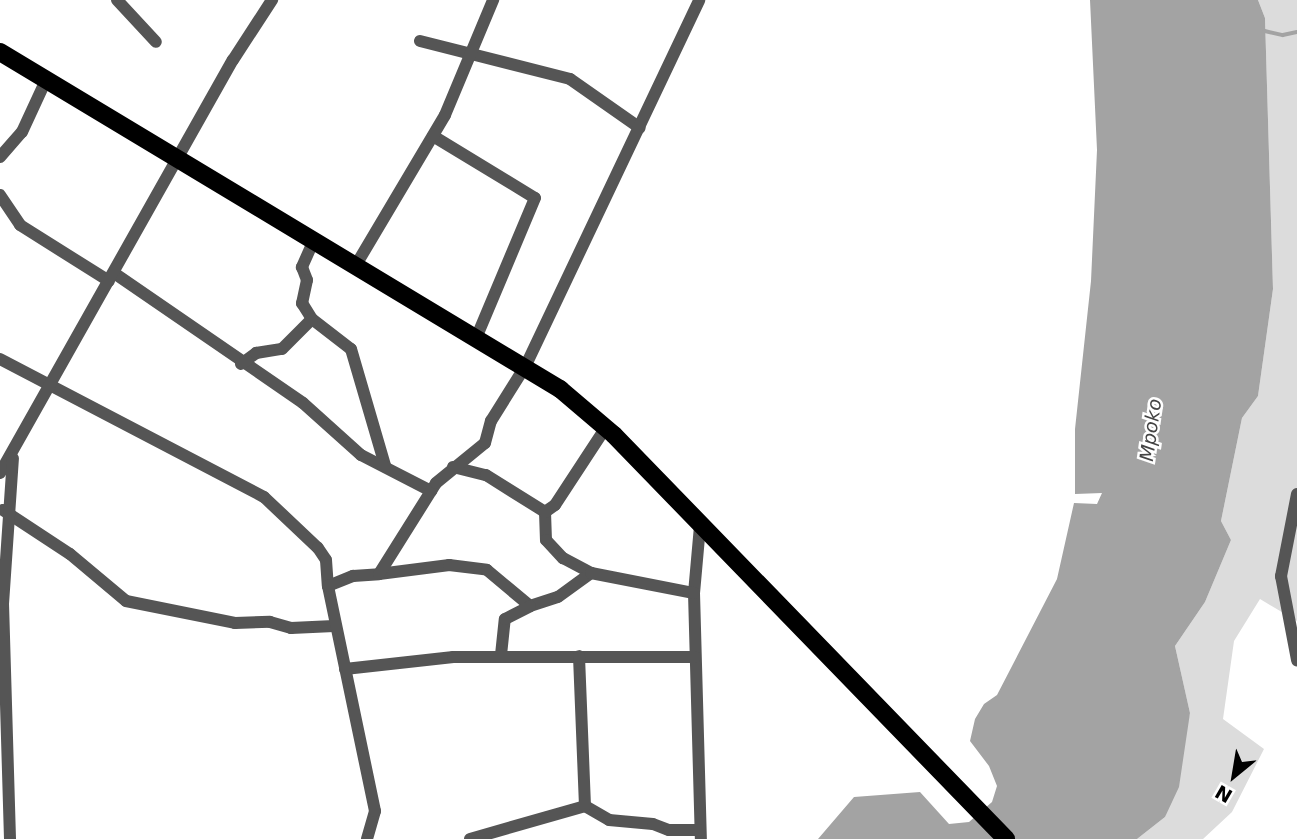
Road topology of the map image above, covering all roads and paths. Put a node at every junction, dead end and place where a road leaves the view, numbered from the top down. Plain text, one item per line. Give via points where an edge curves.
1 (117, 0) edge
2 (272, 0) edge
3 (493, 0) edge
4 (699, 0) edge
5 (420, 41) dead end
6 (156, 42) dead end
7 (0, 52) edge
8 (474, 53) junction
9 (46, 80) junction
10 (640, 128) junction
11 (433, 136) junction
12 (0, 157) edge
13 (177, 158) junction
14 (0, 195) edge
15 (314, 240) junction
16 (356, 265) junction
17 (111, 277) junction
18 (312, 319) junction
19 (477, 336) junction
20 (0, 359) edge
21 (241, 364) junction
22 (526, 365) junction
23 (48, 386) junction
24 (606, 428) junction
25 (13, 455) junction
26 (385, 465) junction
27 (453, 467) junction
28 (0, 473) edge
29 (431, 491) junction
30 (1297, 494) edge
31 (4, 510) edge
32 (545, 512) junction
33 (700, 526) junction
34 (591, 573) junction
35 (379, 574) junction
36 (328, 586) junction
37 (694, 593) junction
38 (530, 606) junction
39 (334, 626) junction
40 (501, 656) junction
41 (579, 656) junction
42 (695, 657) junction
43 (1297, 660) edge
44 (345, 669) junction
45 (585, 806) junction
46 (701, 834) edge
47 (10, 839) edge
48 (367, 839) edge
49 (470, 839) edge
50 (1006, 839) edge

1 - 6 street
2 - 13 street
3 - 8 street
4 - 10 street
5 - 8 street
7 - 9 main road
8 - 10 street via 570,79
8 - 11 street
9 - 12 street via 22,132
9 - 13 main road
10 - 22 street
11 - 16 street
11 - 19 street via 535,198
13 - 15 main road
13 - 17 street
14 - 17 street via 31,234
15 - 16 main road
15 - 18 street via 302,267 307,280 302,303
16 - 19 main road
17 - 21 street via 169,307
17 - 23 street
18 - 21 street via 282,349 256,353
18 - 26 street via 351,349
19 - 22 main road
20 - 23 street
21 - 26 street via 303,403 361,455
22 - 24 main road
22 - 27 street via 491,421 485,443
23 - 25 street
23 - 36 street via 264,497 326,559
24 - 32 street via 555,505
24 - 33 main road
25 - 28 street
25 - 31 street
26 - 29 street
27 - 29 street
27 - 32 street via 486,475
29 - 35 street
30 - 43 street via 1281,576
31 - 39 street via 70,554 126,601 235,623
31 - 47 street
32 - 34 street via 547,540 562,558
33 - 37 street
33 - 50 main road
34 - 37 street
34 - 38 street via 558,597
35 - 36 street via 353,576
35 - 38 street via 449,565 487,570
36 - 39 street
37 - 42 street
38 - 40 street via 505,619
39 - 44 street
40 - 41 street
40 - 44 street via 415,658
41 - 42 street
41 - 45 street
42 - 46 street
44 - 48 street via 375,811
45 - 46 street via 609,820
45 - 49 street

